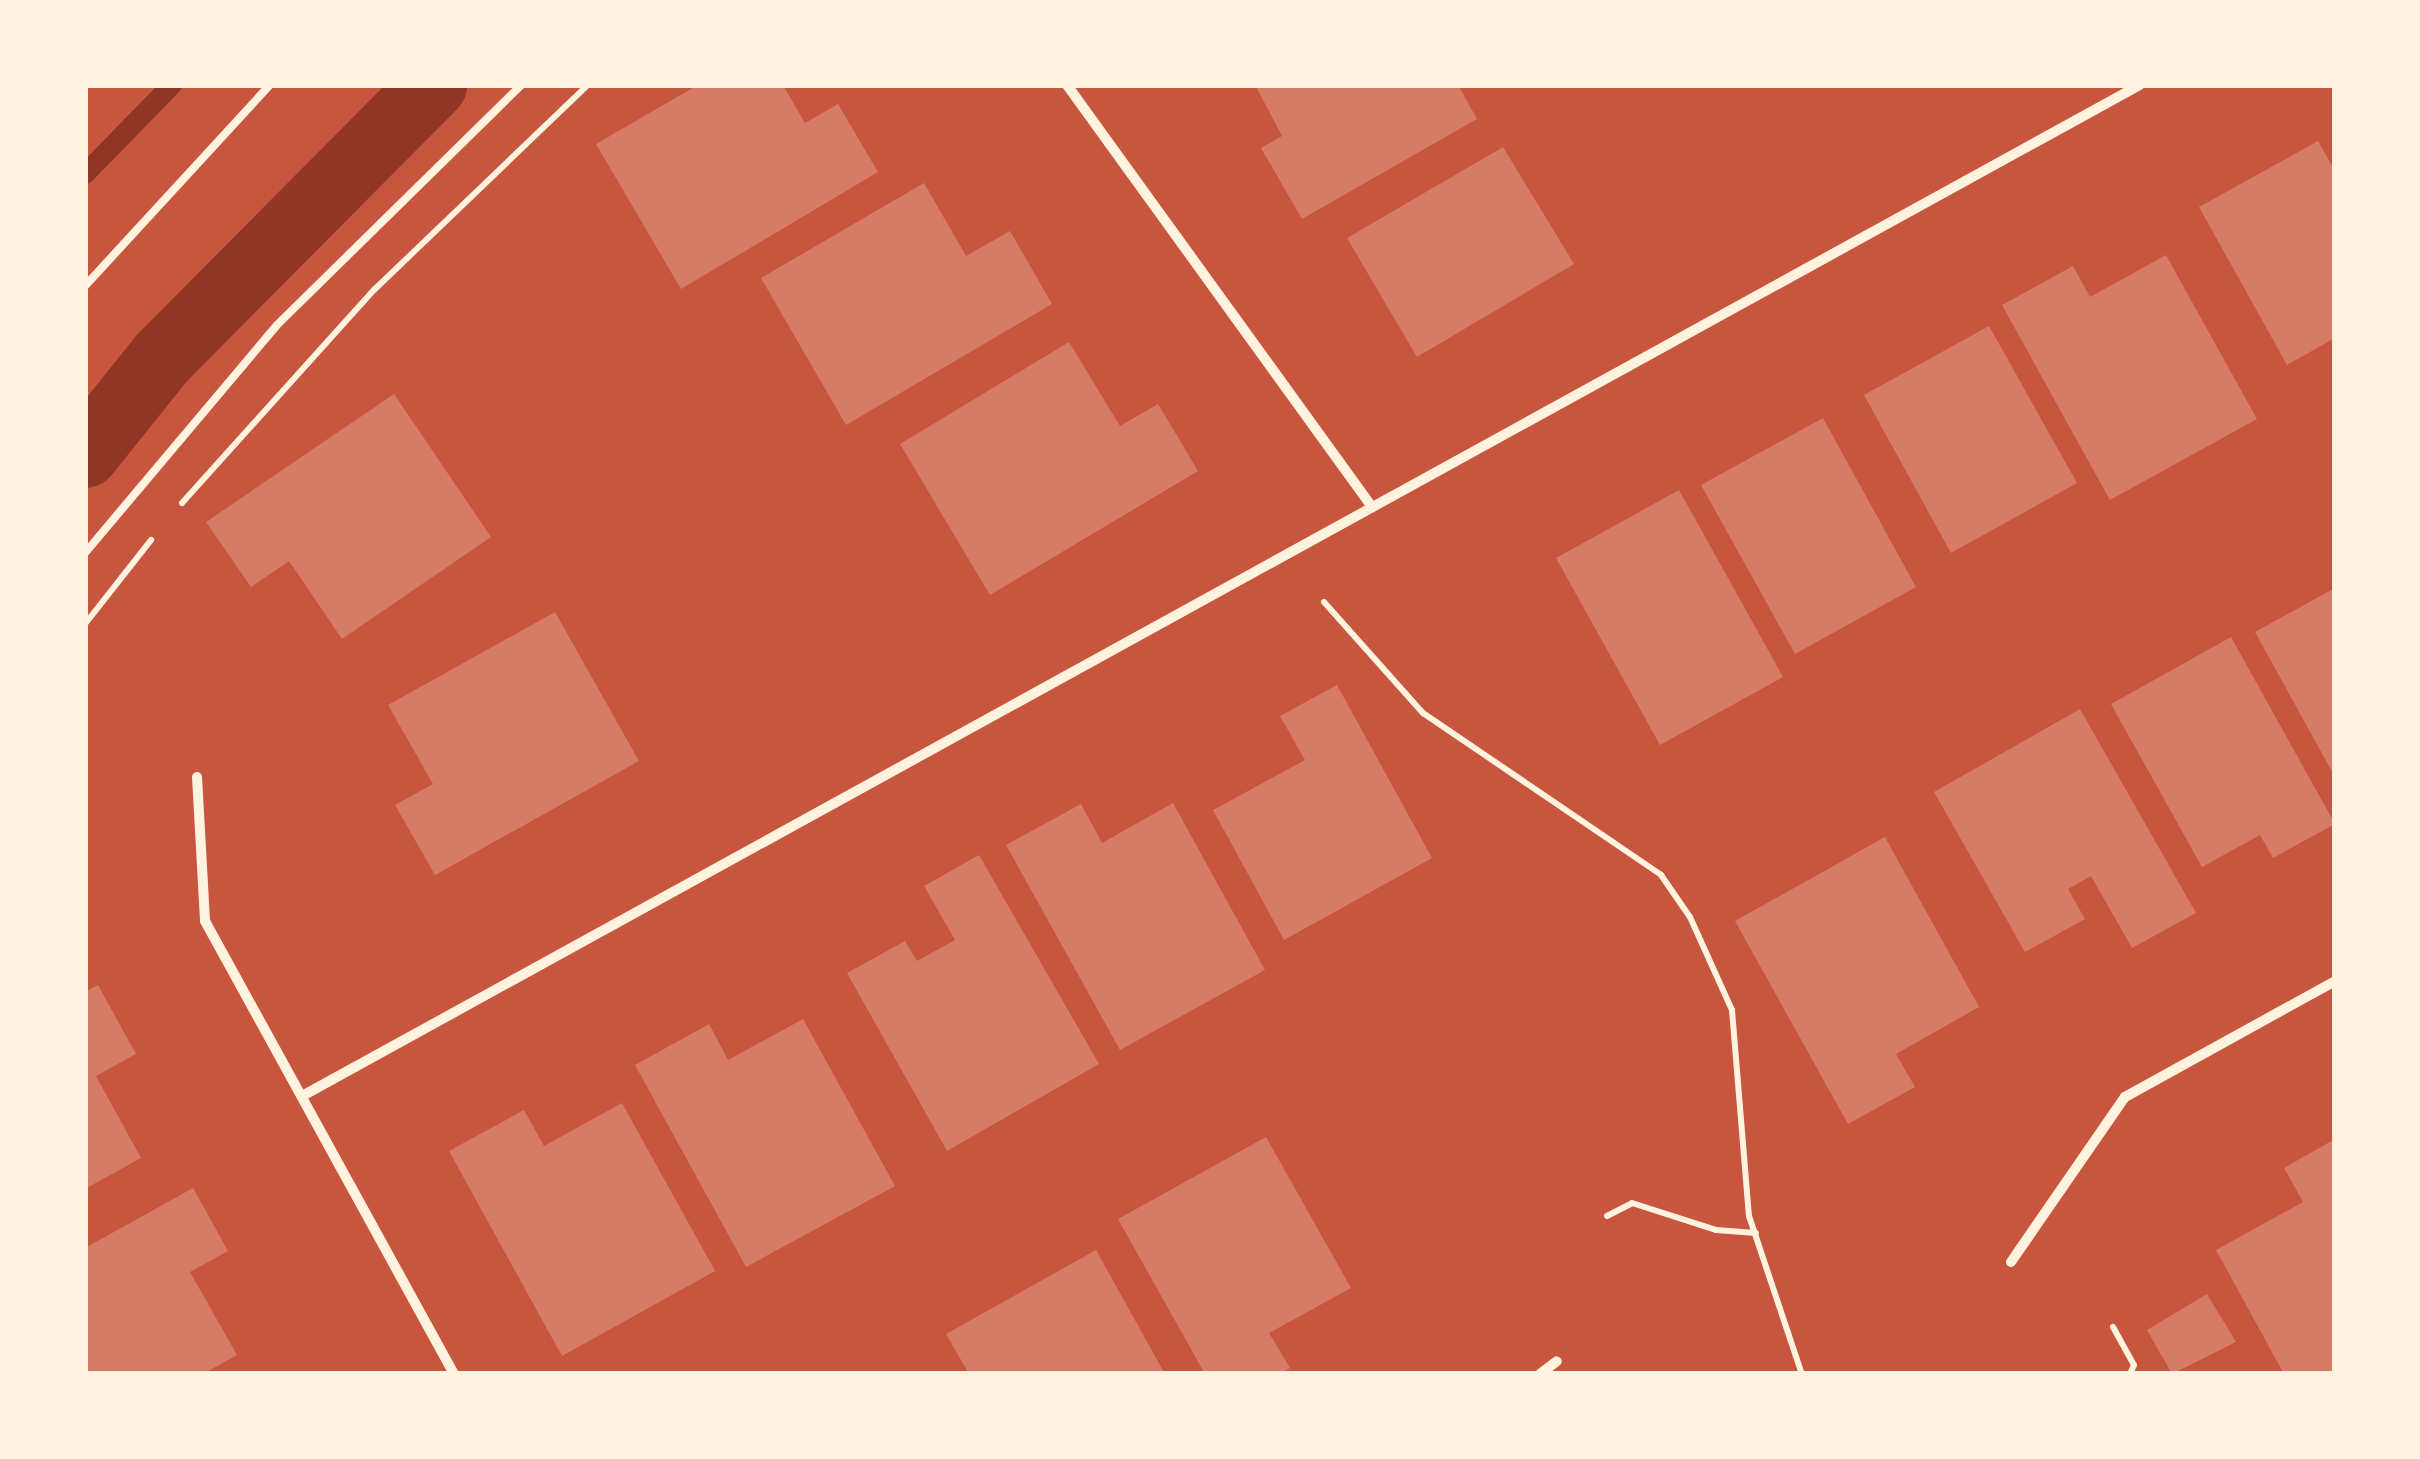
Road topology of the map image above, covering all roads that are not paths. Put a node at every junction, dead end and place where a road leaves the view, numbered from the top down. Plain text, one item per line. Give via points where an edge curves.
1 (270, 85) edge
2 (521, 85) edge
3 (1067, 85) edge
4 (2140, 85) edge
5 (85, 286) edge
6 (1372, 507) junction
7 (85, 553) edge
8 (197, 777) dead end
9 (2335, 981) edge
10 (304, 1096) junction
11 (2010, 1262) dead end
12 (1556, 1361) dead end
13 (454, 1374) edge
14 (1540, 1374) edge

1 - 5 lane
2 - 7 lane via 277,325
3 - 6 street
4 - 6 street
6 - 10 street
8 - 10 street via 206,921
9 - 11 street via 2124,1097
10 - 13 street
12 - 14 street

